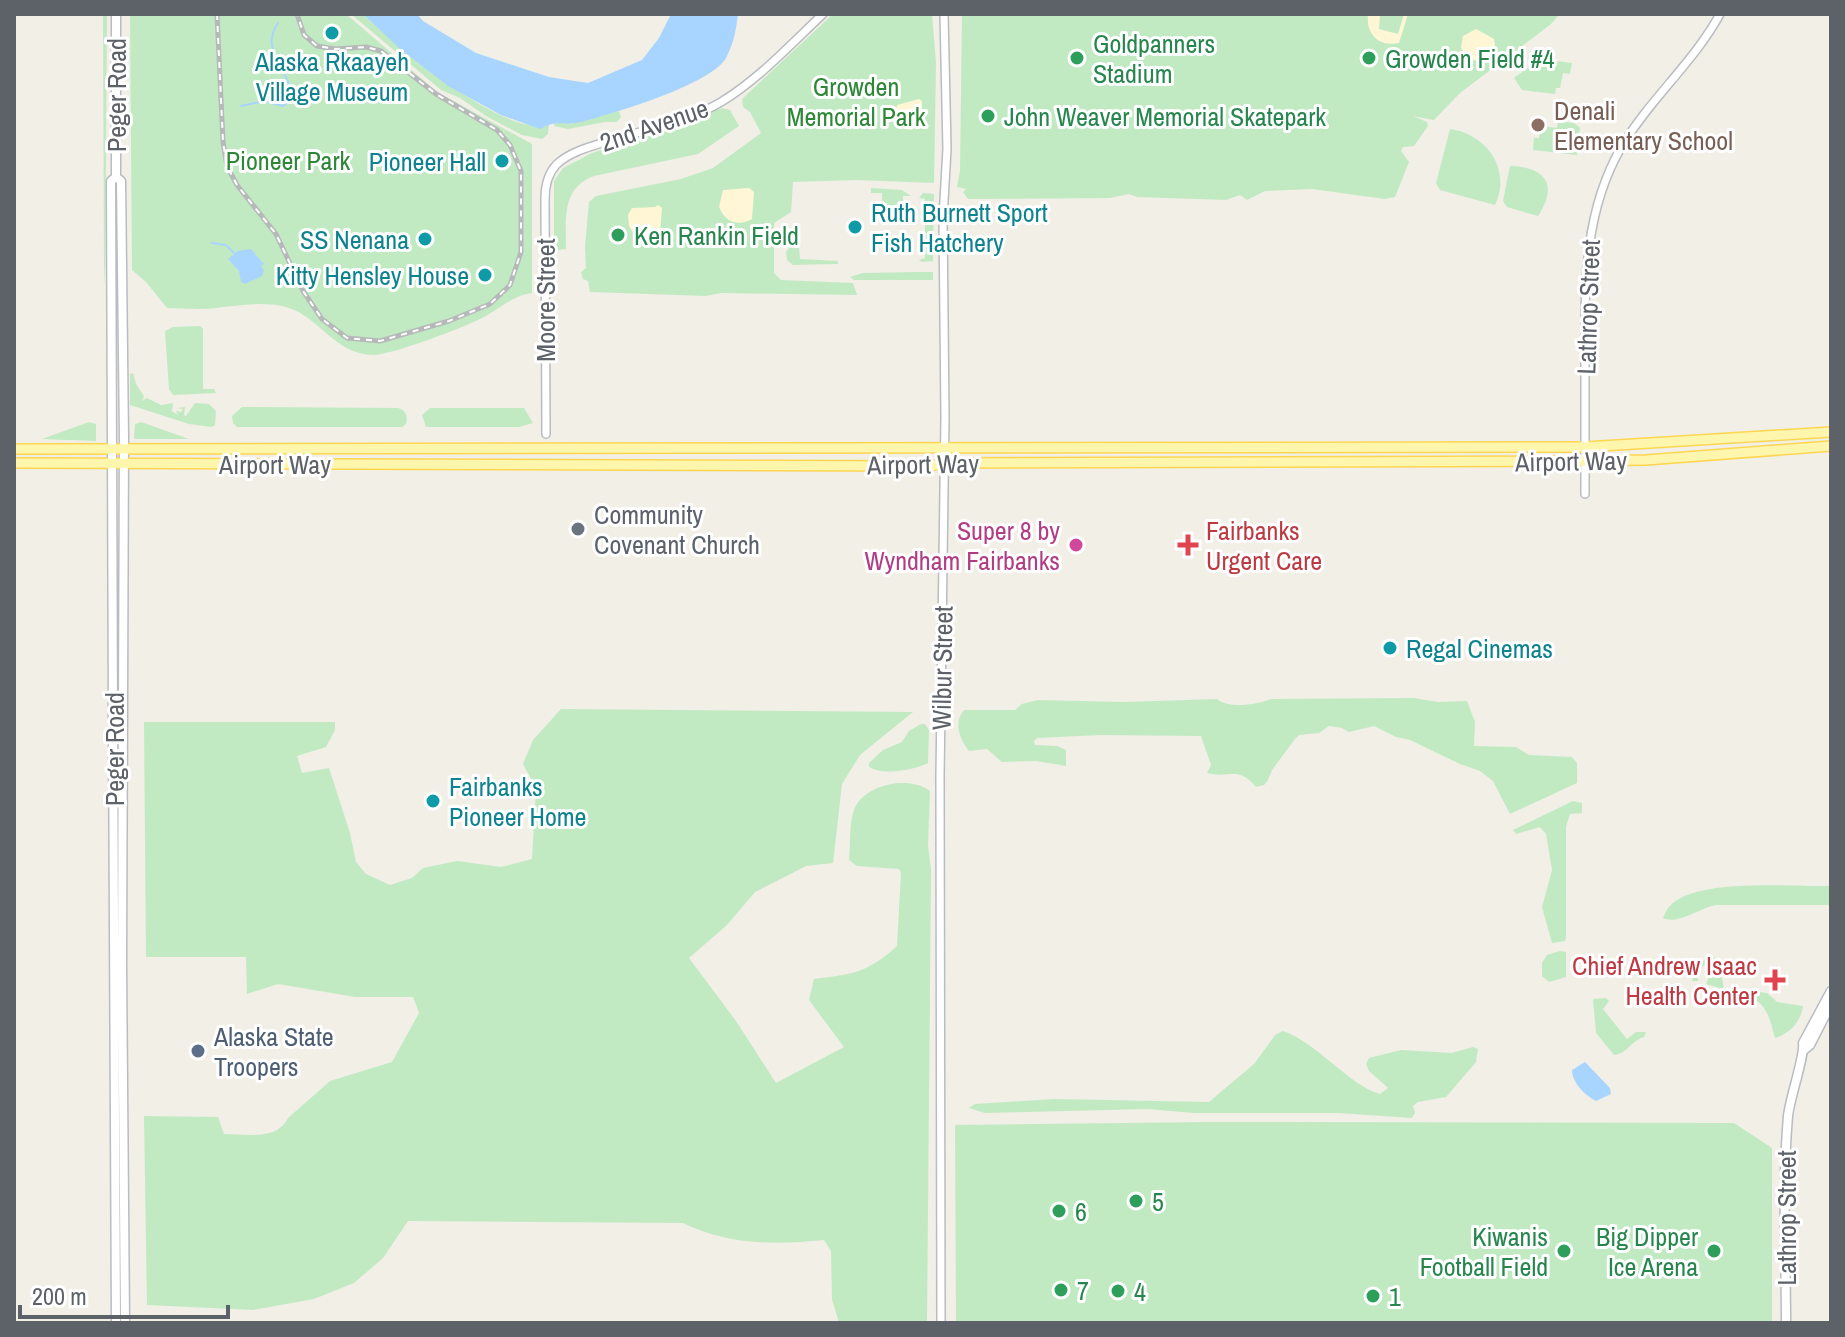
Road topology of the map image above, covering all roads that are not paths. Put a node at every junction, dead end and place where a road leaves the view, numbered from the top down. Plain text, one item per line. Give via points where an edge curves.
1 (116, 14) edge
2 (823, 14) edge
3 (944, 14) edge
4 (1720, 14) edge
5 (554, 168) joint
6 (116, 177) junction
7 (1831, 432) edge
8 (546, 434) dead end
9 (1831, 446) edge
10 (1585, 447) junction
11 (14, 449) edge
12 (124, 449) junction
13 (110, 450) junction
14 (945, 450) junction
15 (1585, 461) junction
16 (14, 463) edge
17 (944, 463) junction
18 (111, 464) junction
19 (123, 464) junction
20 (1585, 494) dead end
21 (1831, 991) edge
22 (1831, 1004) edge
23 (1804, 1050) junction
24 (116, 1323) edge
25 (125, 1323) edge
26 (941, 1323) edge
27 (1786, 1323) edge

1 - 6 main road, Peger Road
2 - 5 street, 2nd Avenue via 720,102 585,149
3 - 14 street, Wilbur Street
4 - 10 street, Lathrop Street via 1623,144 1598,198 1586,269
5 - 8 street, Moore Street via 545,190
6 - 12 main road, Peger Road via 121,181
6 - 13 main road, Peger Road via 111,181
7 - 10 main road, Airport Way
9 - 15 main road, Airport Way
10 - 14 main road, Airport Way
10 - 15 street, Lathrop Street
11 - 13 main road, Airport Way
12 - 13 main road, Airport Way
12 - 14 main road, Airport Way
12 - 19 main road, Peger Road
13 - 18 main road, Peger Road
14 - 17 street, Wilbur Street
15 - 17 main road, Airport Way
15 - 20 street, Lathrop Street
16 - 18 main road, Airport Way
17 - 19 main road, Airport Way
17 - 26 street, Wilbur Street
18 - 19 main road, Airport Way
18 - 24 main road, Peger Road
19 - 25 main road, Peger Road
21 - 23 main road
22 - 23 main road
23 - 27 main road, Lathrop Street via 1788,1113

